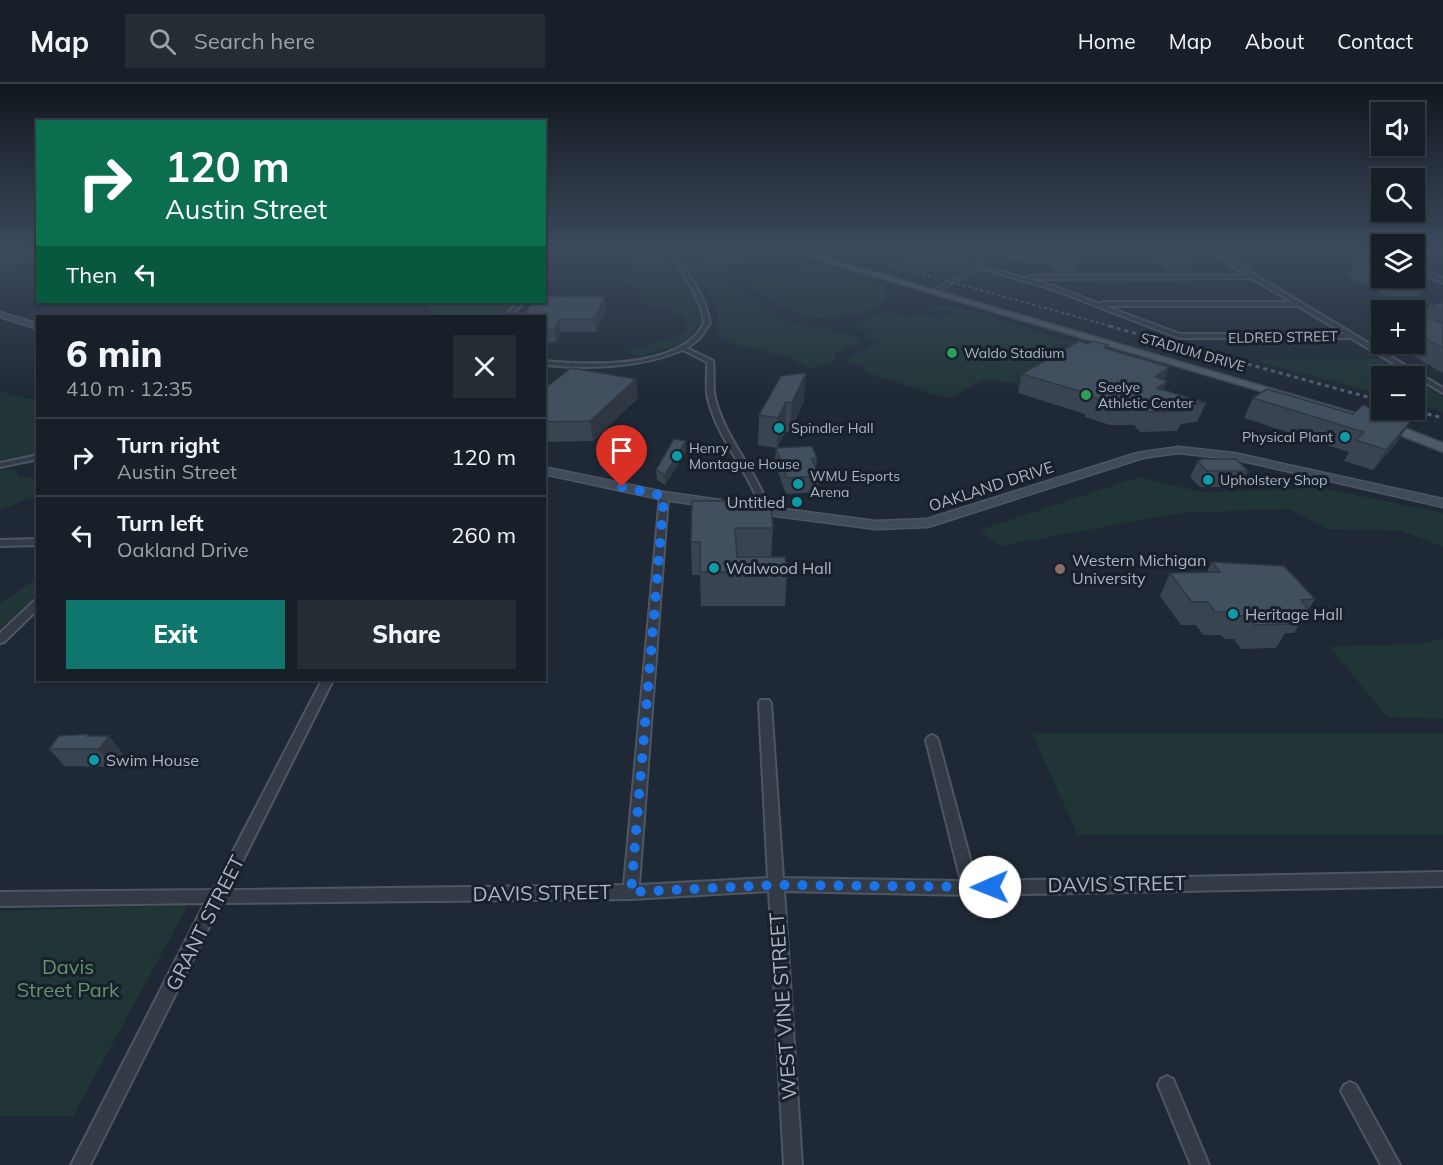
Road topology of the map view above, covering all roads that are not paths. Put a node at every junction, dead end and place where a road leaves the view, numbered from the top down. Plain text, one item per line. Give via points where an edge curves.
1 (699, 297) edge
2 (956, 297) edge
3 (967, 297) edge
4 (1078, 297) edge
5 (1287, 297) edge
6 (520, 303) edge
7 (1097, 304) junction
8 (1298, 304) junction
9 (0, 314) edge
10 (509, 315) edge
11 (36, 326) edge
12 (1352, 336) junction
13 (683, 348) junction
14 (546, 363) edge
15 (1443, 391) edge
16 (1363, 414) junction
17 (1443, 442) edge
18 (1443, 448) edge
19 (36, 457) edge
20 (0, 465) edge
21 (546, 470) edge
22 (664, 496) junction
23 (1443, 502) edge
24 (766, 511) junction
25 (36, 542) edge
26 (0, 543) edge
27 (36, 605) edge
28 (0, 639) edge
29 (326, 681) edge
30 (765, 703) dead end
31 (932, 740) dead end
32 (1443, 879) edge
33 (775, 885) junction
34 (970, 888) junction
35 (631, 892) junction
36 (219, 896) junction
37 (0, 899) edge
38 (1167, 1085) dead end
39 (1350, 1091) dead end
40 (80, 1165) edge
41 (793, 1165) edge
42 (1200, 1165) edge
43 (1391, 1165) edge

1 - 13 street via 707,318 702,333
2 - 16 main road, STADIUM DRIVE
3 - 16 main road, STADIUM DRIVE
4 - 7 street
5 - 8 street
6 - 10 street
7 - 8 street
7 - 12 street, ELDRED STREET via 1179,336
8 - 12 street
9 - 11 main road
12 - 15 street
13 - 14 street via 623,363
13 - 24 street via 710,361 711,399 762,495
16 - 17 main road
16 - 18 main road
19 - 20 street
21 - 22 main road, OAKLAND DRIVE
22 - 24 main road, OAKLAND DRIVE
22 - 35 street
23 - 24 main road, OAKLAND DRIVE via 1234,456 1178,450 1141,454 928,523 876,525
25 - 26 street
27 - 28 street
29 - 36 street, GRANT STREET
30 - 33 street, WEST VINE STREET
31 - 34 street
32 - 34 street, DAVIS STREET
33 - 34 street, DAVIS STREET
33 - 35 street, DAVIS STREET
33 - 41 street, WEST VINE STREET
35 - 36 street, DAVIS STREET
36 - 37 street, DAVIS STREET
36 - 40 street, GRANT STREET
38 - 42 street
39 - 43 street

